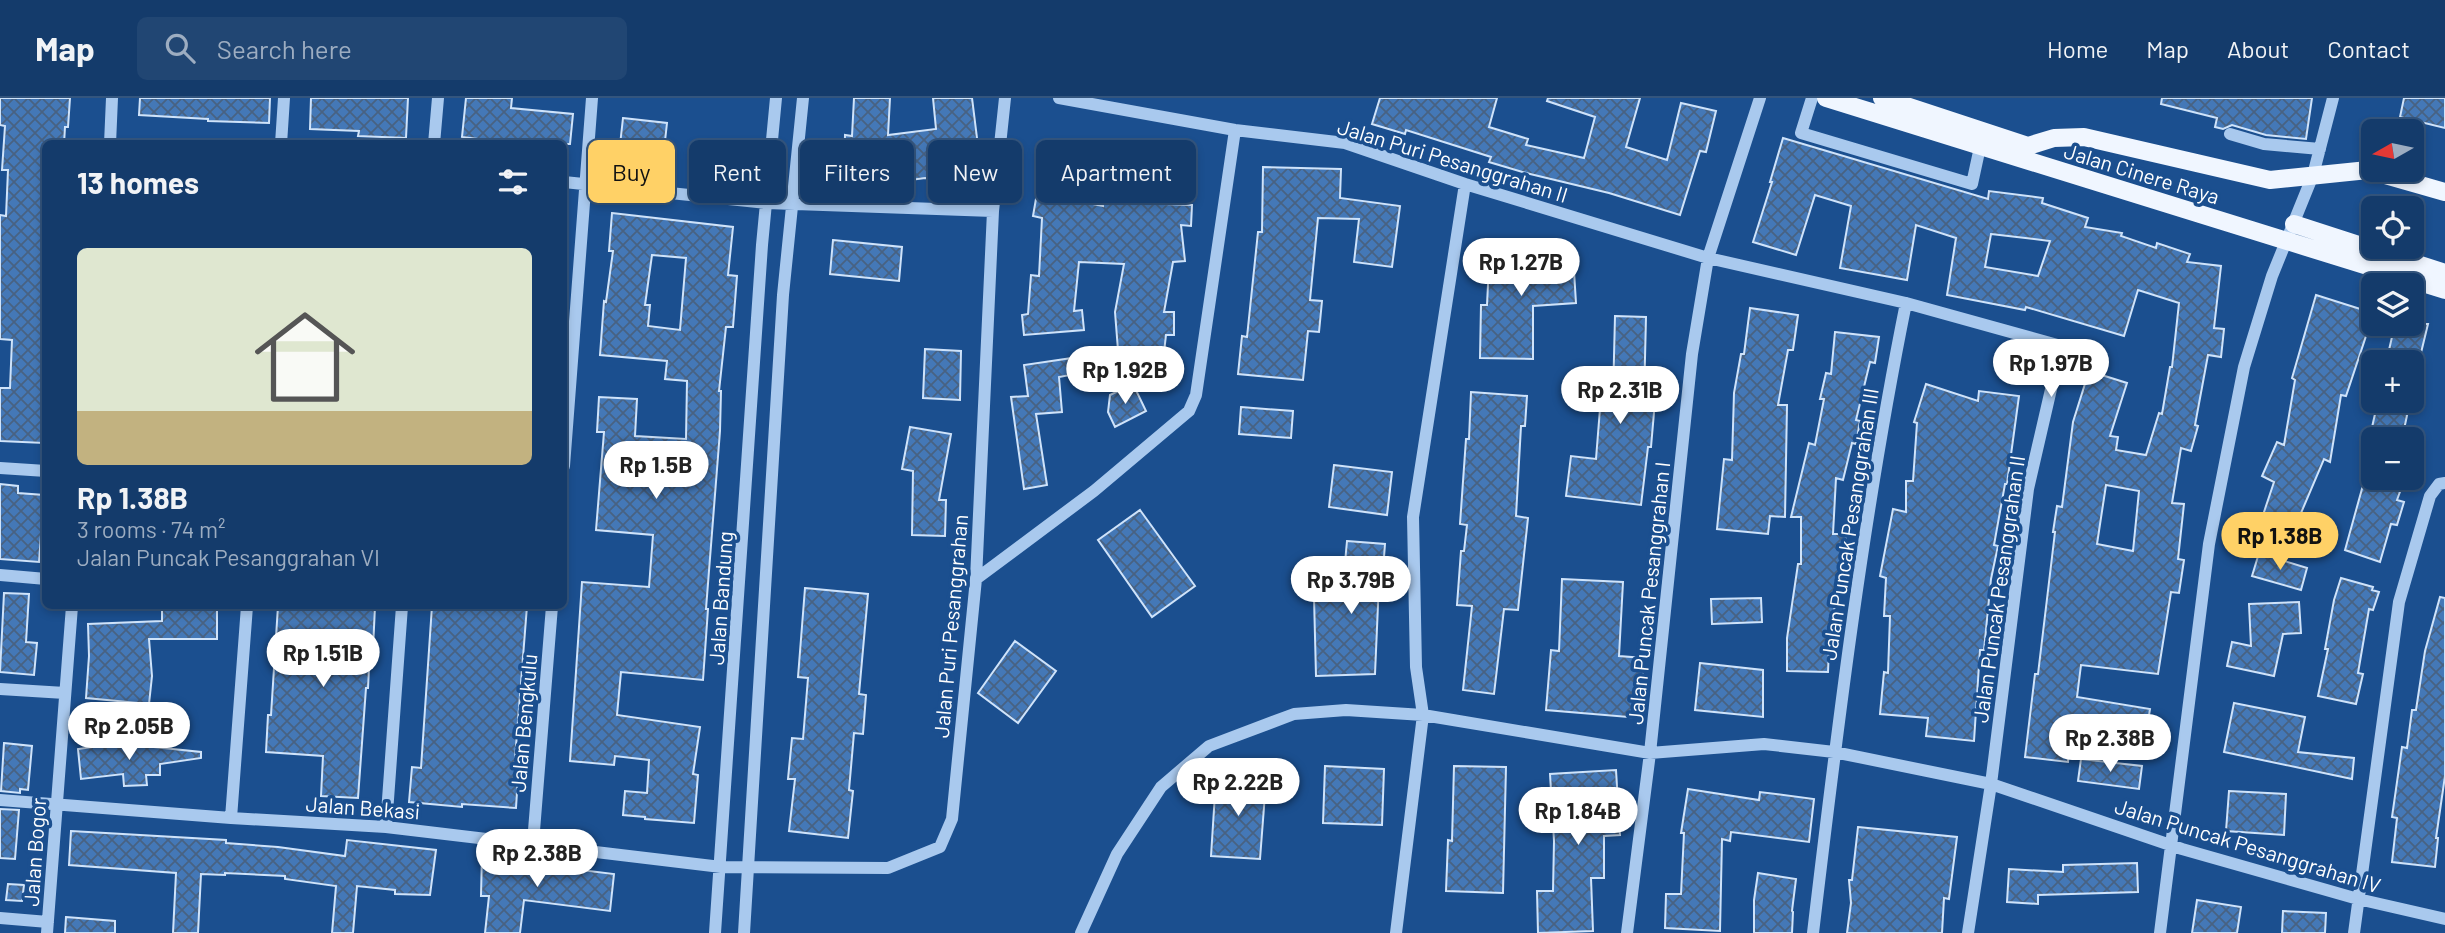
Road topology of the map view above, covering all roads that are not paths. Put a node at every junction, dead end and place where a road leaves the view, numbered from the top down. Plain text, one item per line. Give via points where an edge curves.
1 (112, 98) edge
2 (284, 98) edge
3 (438, 98) edge
4 (592, 98) edge
5 (776, 98) edge
6 (803, 98) edge
7 (1005, 98) edge
8 (1059, 98) edge
9 (1760, 98) edge
10 (1812, 98) edge
11 (1826, 98) edge
12 (1882, 98) edge
13 (2333, 98) edge
14 (1235, 130) junction
15 (2230, 134) dead end
16 (110, 140) edge
17 (281, 140) edge
18 (435, 140) edge
19 (772, 140) edge
20 (1980, 147) junction
21 (2320, 149) junction
22 (2313, 175) junction
23 (567, 182) edge
24 (586, 184) junction
25 (1465, 184) junction
26 (2445, 192) edge
27 (689, 195) edge
28 (767, 203) edge
29 (786, 203) edge
30 (793, 203) junction
31 (993, 211) junction
32 (2294, 224) junction
33 (2286, 242) junction
34 (1708, 258) junction
35 (2445, 273) edge
36 (2445, 290) edge
37 (1906, 303) junction
38 (567, 428) edge
39 (0, 468) edge
40 (42, 471) edge
41 (2445, 483) edge
42 (0, 575) edge
43 (42, 579) edge
44 (976, 579) junction
45 (72, 609) edge
46 (247, 609) edge
47 (402, 609) edge
48 (552, 609) edge
49 (0, 688) edge
50 (65, 694) junction
51 (1423, 715) junction
52 (1834, 752) junction
53 (1650, 753) junction
54 (1992, 784) junction
55 (0, 800) edge
56 (57, 804) junction
57 (231, 818) junction
58 (386, 827) junction
59 (533, 843) junction
60 (2170, 844) junction
61 (721, 867) junction
62 (749, 867) junction
63 (2358, 900) junction
64 (0, 918) edge
65 (2445, 919) edge
66 (48, 927) edge
67 (715, 933) edge
68 (744, 933) edge
69 (1081, 933) edge
70 (1396, 933) edge
71 (1627, 933) edge
72 (1813, 933) edge
73 (1968, 933) edge
74 (2160, 933) edge
75 (2354, 933) edge

1 - 16 street
2 - 17 street
3 - 18 street
4 - 24 street
5 - 19 street, Jalan Bandung
6 - 30 street, Jalan Bandung
7 - 31 street, Jalan Puri Pesanggrahan
8 - 14 street, Jalan Puri Pesanggrahan II
9 - 34 street, Jalan Puncak Pesanggrahan I
10 - 20 street via 1801,133 1972,184
11 - 20 main road, Jalan Cinere Raya
12 - 22 main road, Jalan Cinere Raya via 2028,146 2054,138 2084,137 2270,180
13 - 21 street
14 - 25 street, Jalan Puri Pesanggrahan II via 1345,143
14 - 44 street via 1189,411 1094,491
15 - 21 street via 2264,144
20 - 33 main road, Jalan Cinere Raya
21 - 22 street
22 - 26 main road, Jalan Cinere Raya via 2368,170
22 - 32 street
23 - 24 street
24 - 27 street
24 - 38 street
25 - 34 street, Jalan Puri Pesanggrahan II
25 - 51 street via 1413,517 1416,667
28 - 61 street, Jalan Bandung
29 - 30 street
30 - 31 street
30 - 62 street, Jalan Bandung via 783,295
31 - 44 street, Jalan Puri Pesanggrahan
32 - 33 street
32 - 35 main road
33 - 36 main road, Jalan Cinere Raya
33 - 60 street via 2244,367 2209,544
34 - 37 street, Jalan Puncak Pesanggrahan II
34 - 53 street, Jalan Puncak Pesanggrahan I via 1692,355
37 - 52 street, Jalan Puncak Pesanggrahan III via 1881,427
37 - 54 street, Jalan Puncak Pesanggrahan II via 2061,346 2028,489
39 - 40 street
41 - 63 street via 2430,496 2399,602
42 - 43 street
44 - 62 street, Jalan Puri Pesanggrahan via 952,819 940,847 888,868
45 - 50 street, Jalan Bogor
46 - 57 street
47 - 58 street
48 - 59 street, Jalan Bengkulu
49 - 50 street
50 - 56 street, Jalan Bogor
51 - 53 street, Jalan Puncak Pesanggrahan IV
51 - 69 street, Jalan Puncak Pesanggrahan IV via 1346,710 1294,714 1209,746 1161,787 1117,854
51 - 70 street
52 - 53 street, Jalan Puncak Pesanggrahan IV via 1764,744
52 - 54 street, Jalan Puncak Pesanggrahan IV
52 - 72 street, Jalan Puncak Pesanggrahan III
53 - 71 street, Jalan Puncak Pesanggrahan I
54 - 60 street, Jalan Puncak Pesanggrahan IV
54 - 73 street
55 - 56 street, Jalan Bekasi
56 - 57 street, Jalan Bekasi
56 - 66 street, Jalan Bogor
57 - 58 street, Jalan Bekasi
58 - 59 street, Jalan Bekasi
59 - 61 street, Jalan Bekasi
60 - 63 street, Jalan Puncak Pesanggrahan IV
60 - 74 street
61 - 62 street, Jalan Bekasi
61 - 67 street, Jalan Bandung
62 - 68 street, Jalan Bandung
63 - 65 street, Jalan Puncak Pesanggrahan IV
63 - 75 street
64 - 66 street

